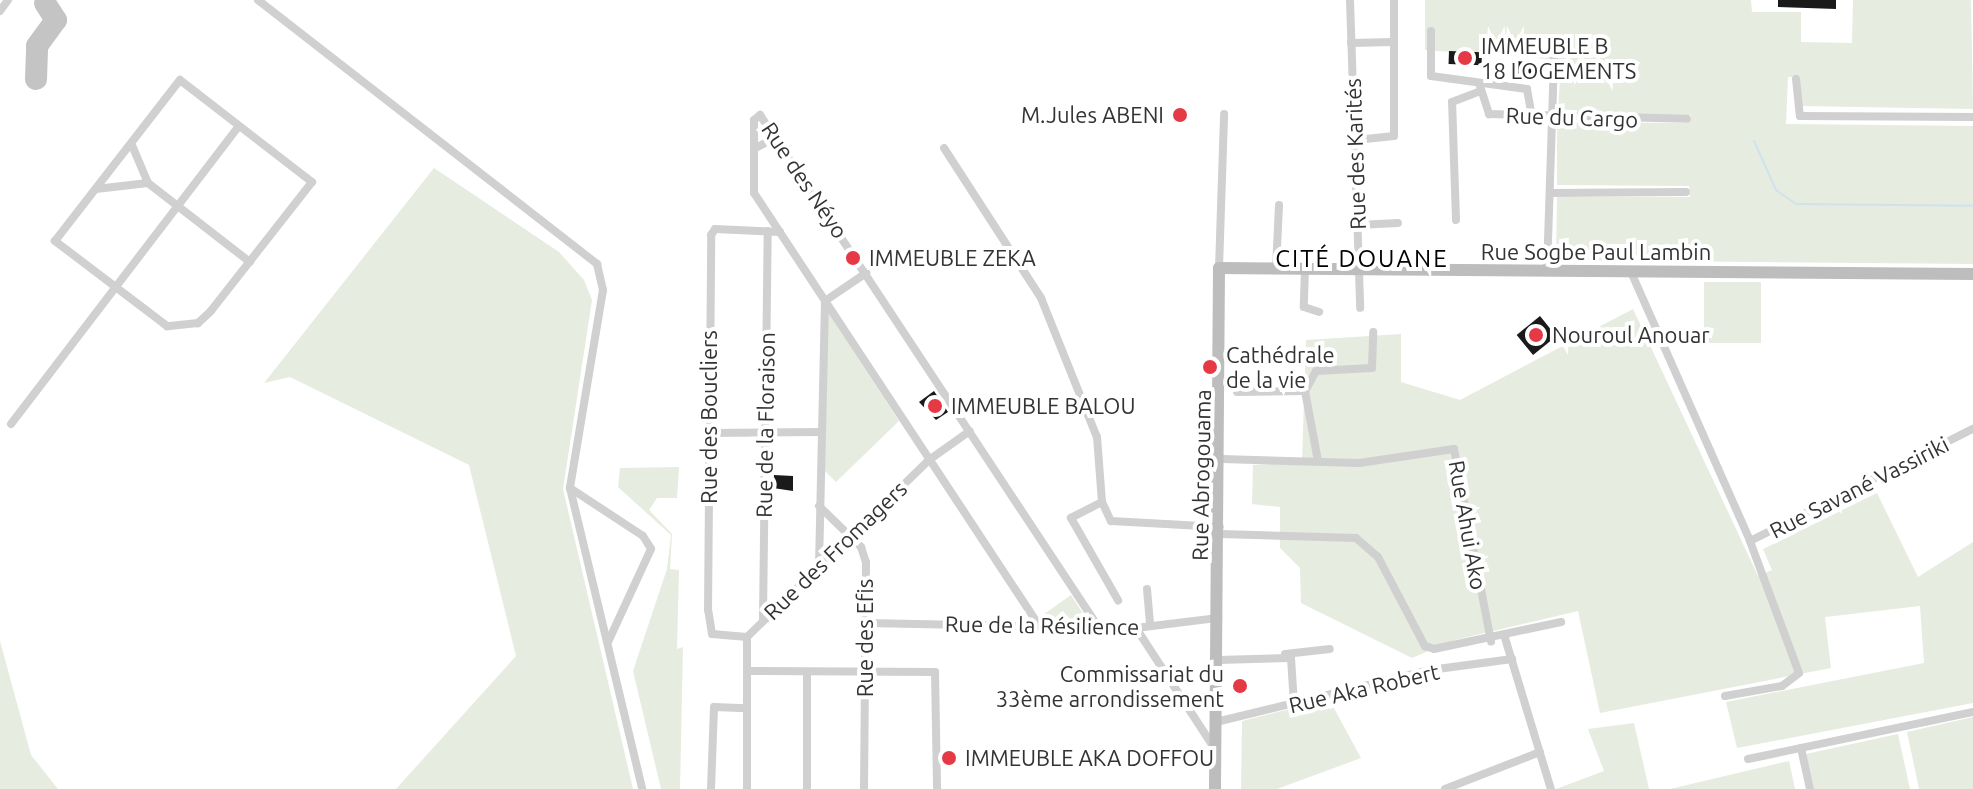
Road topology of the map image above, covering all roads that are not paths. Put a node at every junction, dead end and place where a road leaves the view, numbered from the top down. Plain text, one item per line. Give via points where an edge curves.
1 (8, 0) edge
2 (258, 0) edge
3 (1350, 0) edge
4 (1394, 0) edge
5 (0, 11) edge
6 (1431, 31) dead end
7 (1393, 42) junction
8 (1351, 43) junction
9 (1554, 56) dead end
10 (1796, 79) dead end
11 (1480, 87) junction
12 (1224, 114) dead end
13 (1532, 116) junction
14 (1553, 117) junction
15 (1973, 117) edge
16 (1687, 119) dead end
17 (239, 126) junction
18 (777, 136) junction
19 (1356, 140) junction
20 (131, 143) junction
21 (944, 148) dead end
22 (754, 149) junction
23 (148, 183) junction
24 (96, 189) junction
25 (1686, 192) dead end
26 (1550, 193) junction
27 (1279, 205) dead end
28 (178, 207) junction
29 (1456, 220) dead end
30 (1398, 223) dead end
31 (1358, 225) junction
32 (768, 231) junction
33 (780, 232) junction
34 (250, 262) junction
35 (1219, 268) junction
36 (1276, 269) junction
37 (1305, 270) junction
38 (1360, 270) junction
39 (1547, 271) junction
40 (1631, 272) junction
41 (866, 273) junction
42 (1973, 274) edge
43 (117, 288) junction
44 (825, 301) junction
45 (1360, 308) dead end
46 (1319, 312) dead end
47 (1373, 332) dead end
48 (1305, 391) junction
49 (1237, 392) dead end
50 (11, 424) dead end
51 (1973, 429) edge
52 (970, 431) junction
53 (821, 432) junction
54 (709, 433) junction
55 (765, 433) junction
56 (1222, 459) junction
57 (929, 460) junction
58 (1318, 461) junction
59 (570, 488) junction
60 (1102, 502) junction
61 (819, 506) junction
62 (1220, 531) junction
63 (849, 535) junction
64 (1750, 541) junction
65 (819, 567) junction
66 (1147, 589) dead end
67 (1118, 600) dead end
68 (763, 618) junction
69 (1219, 618) junction
70 (1561, 622) dead end
71 (865, 623) junction
72 (1038, 624) junction
73 (1097, 625) junction
74 (1150, 626) junction
75 (1136, 628) junction
76 (747, 637) junction
77 (1505, 638) junction
78 (1491, 641) junction
79 (608, 643) junction
80 (1330, 649) dead end
81 (1280, 655) junction
82 (1512, 659) junction
83 (1218, 660) junction
84 (748, 671) junction
85 (807, 672) junction
86 (864, 673) junction
87 (1725, 696) dead end
88 (1294, 704) junction
89 (747, 708) junction
90 (1973, 712) edge
91 (1216, 722) junction
92 (1801, 748) junction
93 (1216, 750) junction
94 (1540, 752) junction
95 (1748, 759) dead end
96 (642, 789) edge
97 (711, 789) edge
98 (747, 789) edge
99 (807, 789) edge
100 (864, 789) edge
101 (937, 789) edge
102 (1215, 789) edge
103 (1445, 789) edge
104 (1551, 789) edge
105 (1810, 789) edge

1 - 5 street
2 - 59 street via 597,264 603,290
3 - 8 street, Rue des Karités
4 - 7 street
6 - 11 street via 1431,76
7 - 8 street
7 - 19 street via 1394,136
8 - 19 street, Rue des Karités
9 - 14 street
10 - 15 street via 1800,116
11 - 13 street, Rue du Cargo via 1489,114
11 - 13 street via 1527,89
11 - 29 street via 1452,102
12 - 35 street, Rue Abrogouama
13 - 14 street, Rue du Cargo
14 - 16 street, Rue du Cargo
14 - 26 street
17 - 20 street via 180,80
17 - 28 street
17 - 34 street via 312,182
18 - 22 street
18 - 22 street, Rue des Néyo via 760,115
18 - 41 street, Rue des Néyo
19 - 31 street, Rue des Karités
20 - 23 street
20 - 24 street
21 - 60 street via 1041,298 1097,437
22 - 33 street, Rue des Néyo via 754,193
23 - 24 street
23 - 28 street
24 - 43 street via 55,241
25 - 26 street
26 - 39 street
27 - 36 street
28 - 34 street
28 - 43 street
30 - 31 street
31 - 38 street, Rue des Karités
32 - 33 street, Rue des Boucliers
32 - 54 street, Rue des Boucliers via 715,229 711,235
32 - 55 street, Rue de la Floraison
33 - 44 street, Rue des Néyo
34 - 43 street via 211,311 182,327 167,326
35 - 36 street, Rue Sogbe Paul Lambin
35 - 56 street, Rue Abrogouama
36 - 37 street, Rue Sogbe Paul Lambin
37 - 38 street, Rue Sogbe Paul Lambin
37 - 46 street via 1305,309
38 - 39 street, Rue Sogbe Paul Lambin
38 - 45 street, Rue des Karités
39 - 40 street, Rue Sogbe Paul Lambin
40 - 42 street, Rue Sogbe Paul Lambin
40 - 64 street, Rue Savané Vassiriki
41 - 44 street
41 - 52 street, Rue des Néyo
43 - 50 street
44 - 53 street
44 - 57 street, Rue des Néyo
47 - 48 street via 1372,368 1316,371
48 - 49 street
48 - 58 street
51 - 64 street, Rue Savané Vassiriki
52 - 57 street, Rue des Fromagers
52 - 73 street, Rue des Néyo
53 - 55 street
53 - 61 street
54 - 55 street
54 - 76 street, Rue des Boucliers via 710,631
55 - 68 street, Rue de la Floraison
56 - 58 street, Rue Ahui Ako
56 - 62 street, Rue Abrogouama
57 - 63 street, Rue des Fromagers
57 - 72 street, Rue des Néyo
58 - 78 street, Rue Ahui Ako via 1359,463 1454,449
59 - 79 street
59 - 79 street via 643,536 651,549
60 - 62 street via 1119,527
60 - 67 street via 1071,518
61 - 63 street, Rue des Efis
61 - 65 street
62 - 69 street, Rue Abrogouama
62 - 78 street via 1356,538 1378,557 1425,646
63 - 65 street, Rue des Fromagers
63 - 71 street, Rue des Efis via 866,562
64 - 87 street via 1799,673 1782,686
65 - 68 street, Rue des Fromagers
66 - 74 street
68 - 76 street, Rue des Fromagers
69 - 74 street, Rue de la Résilience
69 - 83 street, Rue Abrogouama
70 - 77 street
71 - 72 street, Rue de la Résilience
71 - 86 street, Rue des Efis
72 - 73 street, Rue de la Résilience
73 - 75 street, Rue de la Résilience
74 - 75 street, Rue de la Résilience
75 - 93 street
76 - 84 street, Rue des Fromagers
77 - 78 street
77 - 82 street
79 - 96 street
80 - 81 street
81 - 83 street
81 - 88 street via 1291,658
82 - 88 street, Rue Aka Robert via 1430,670
82 - 94 street
83 - 91 street, Rue Abrogouama
84 - 85 street
84 - 89 street, Rue des Fromagers
85 - 86 street
85 - 99 street
86 - 100 street, Rue des Efis
86 - 101 street via 938,677
88 - 91 street, Rue Aka Robert
89 - 97 street via 714,707
89 - 98 street, Rue des Fromagers
90 - 92 street
91 - 93 street, Rue Abrogouama
92 - 95 street
92 - 105 street
93 - 102 street, Rue Abrogouama
94 - 103 street
94 - 104 street

